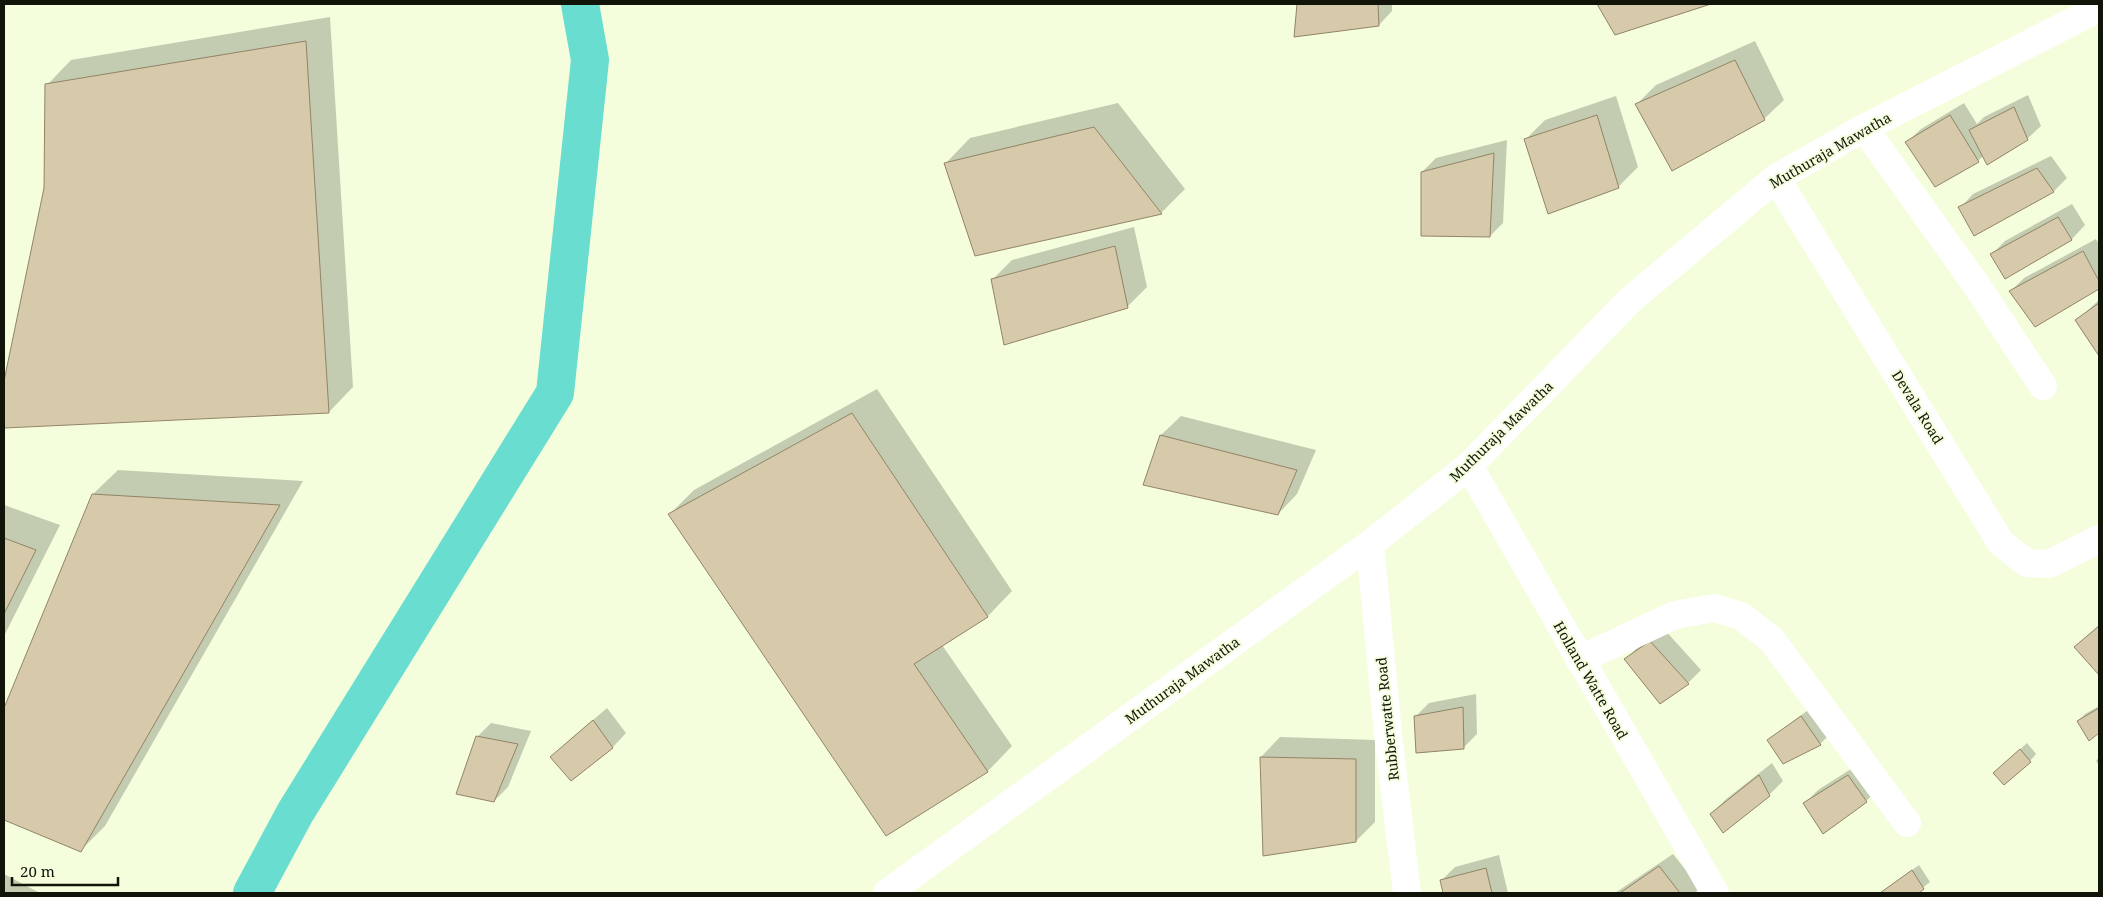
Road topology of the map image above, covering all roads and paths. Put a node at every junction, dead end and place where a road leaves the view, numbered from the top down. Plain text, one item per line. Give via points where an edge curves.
1 (2099, 8) edge
2 (1864, 128) junction
3 (1776, 178) junction
4 (2043, 386) dead end
5 (1468, 466) junction
6 (2099, 539) edge
7 (1370, 544) junction
8 (1580, 660) junction
9 (1907, 823) dead end
10 (887, 893) edge
11 (1407, 893) edge
12 (1715, 893) edge

1 - 2 street, Muthuraja Mawatha
2 - 3 street, Muthuraja Mawatha
2 - 4 street via 1977,286
3 - 5 street, Muthuraja Mawatha via 1629,300
3 - 6 street, Devala Road via 2002,543 2027,563 2049,564
5 - 7 street, Muthuraja Mawatha
5 - 8 street, Holland Watte Road
7 - 10 street, Muthuraja Mawatha
7 - 11 street, Rubberwatte Road
8 - 9 street via 1675,615 1714,608 1741,616 1772,640
8 - 12 street, Holland Watte Road

